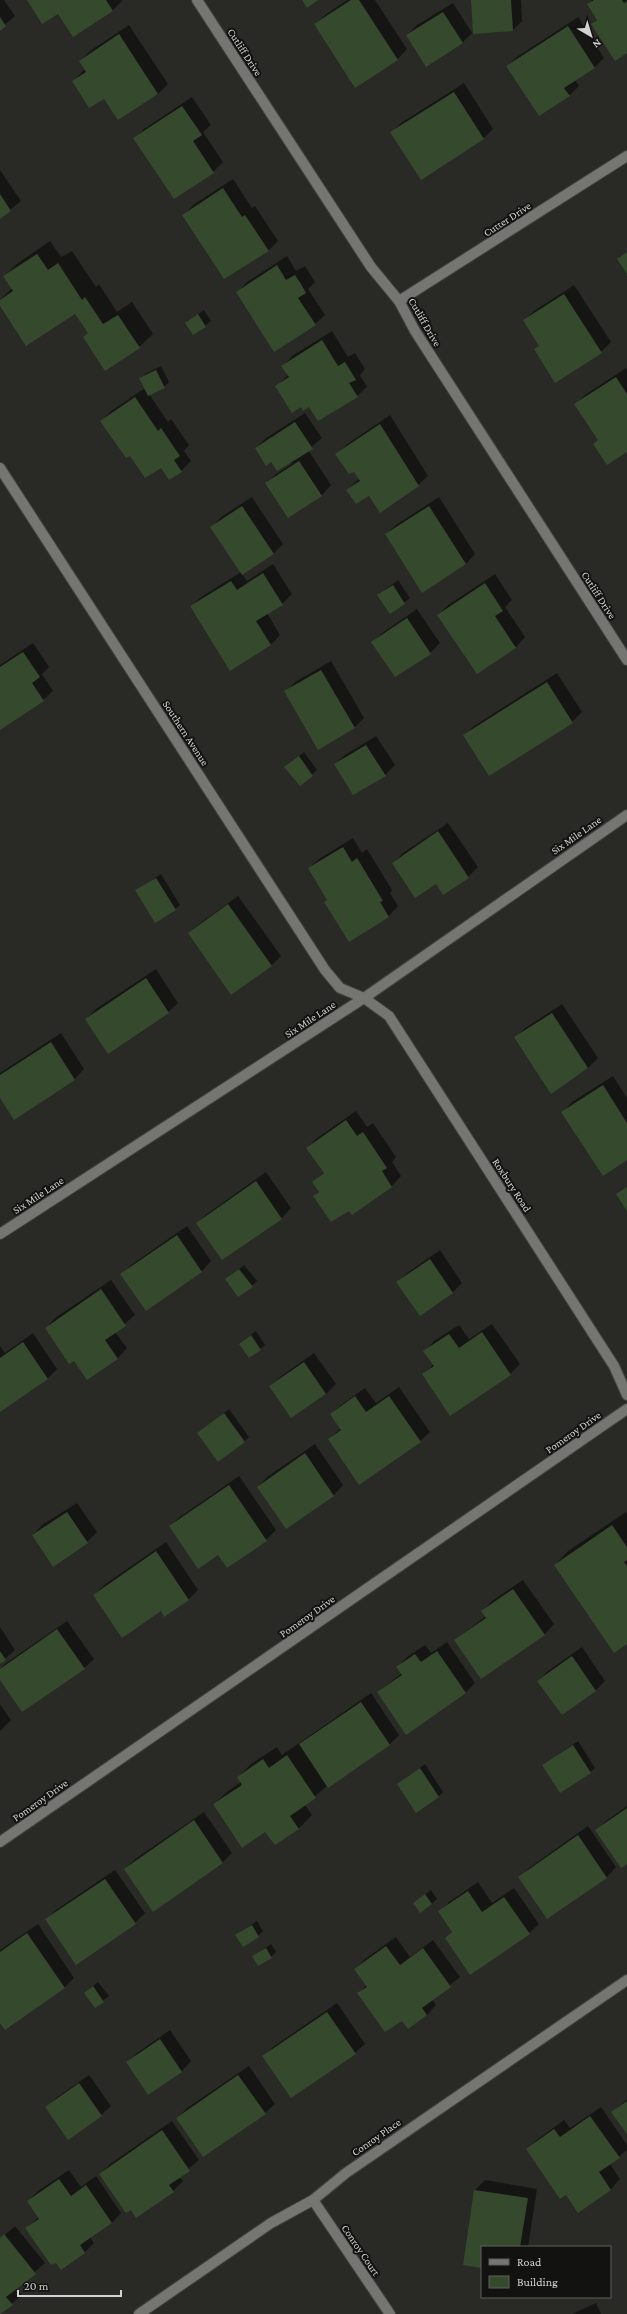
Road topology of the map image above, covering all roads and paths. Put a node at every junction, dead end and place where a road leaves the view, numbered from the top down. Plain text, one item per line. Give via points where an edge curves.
1 (197, 0) edge
2 (627, 156) edge
3 (398, 301) junction
4 (0, 468) edge
5 (627, 660) edge
6 (627, 815) edge
7 (364, 998) junction
8 (0, 1234) edge
9 (627, 1396) edge
10 (627, 1409) edge
11 (0, 1842) edge
12 (627, 1980) edge
13 (313, 2200) junction
14 (139, 2314) edge
15 (390, 2314) edge

1 - 3 street, Cutliff Drive via 371,267
2 - 3 street, Cutter Drive via 440,277
3 - 5 street, Cutliff Drive
4 - 7 street, Southern Avenue via 325,970 340,988
6 - 7 street, Six Mile Lane
7 - 8 street, Six Mile Lane
7 - 9 street, Roxbury Road via 389,1016 614,1366
10 - 11 street, Pomeroy Drive
12 - 13 street, Conroy Place via 346,2173
13 - 14 street, Conroy Place via 271,2223
13 - 15 street, Conroy Court

